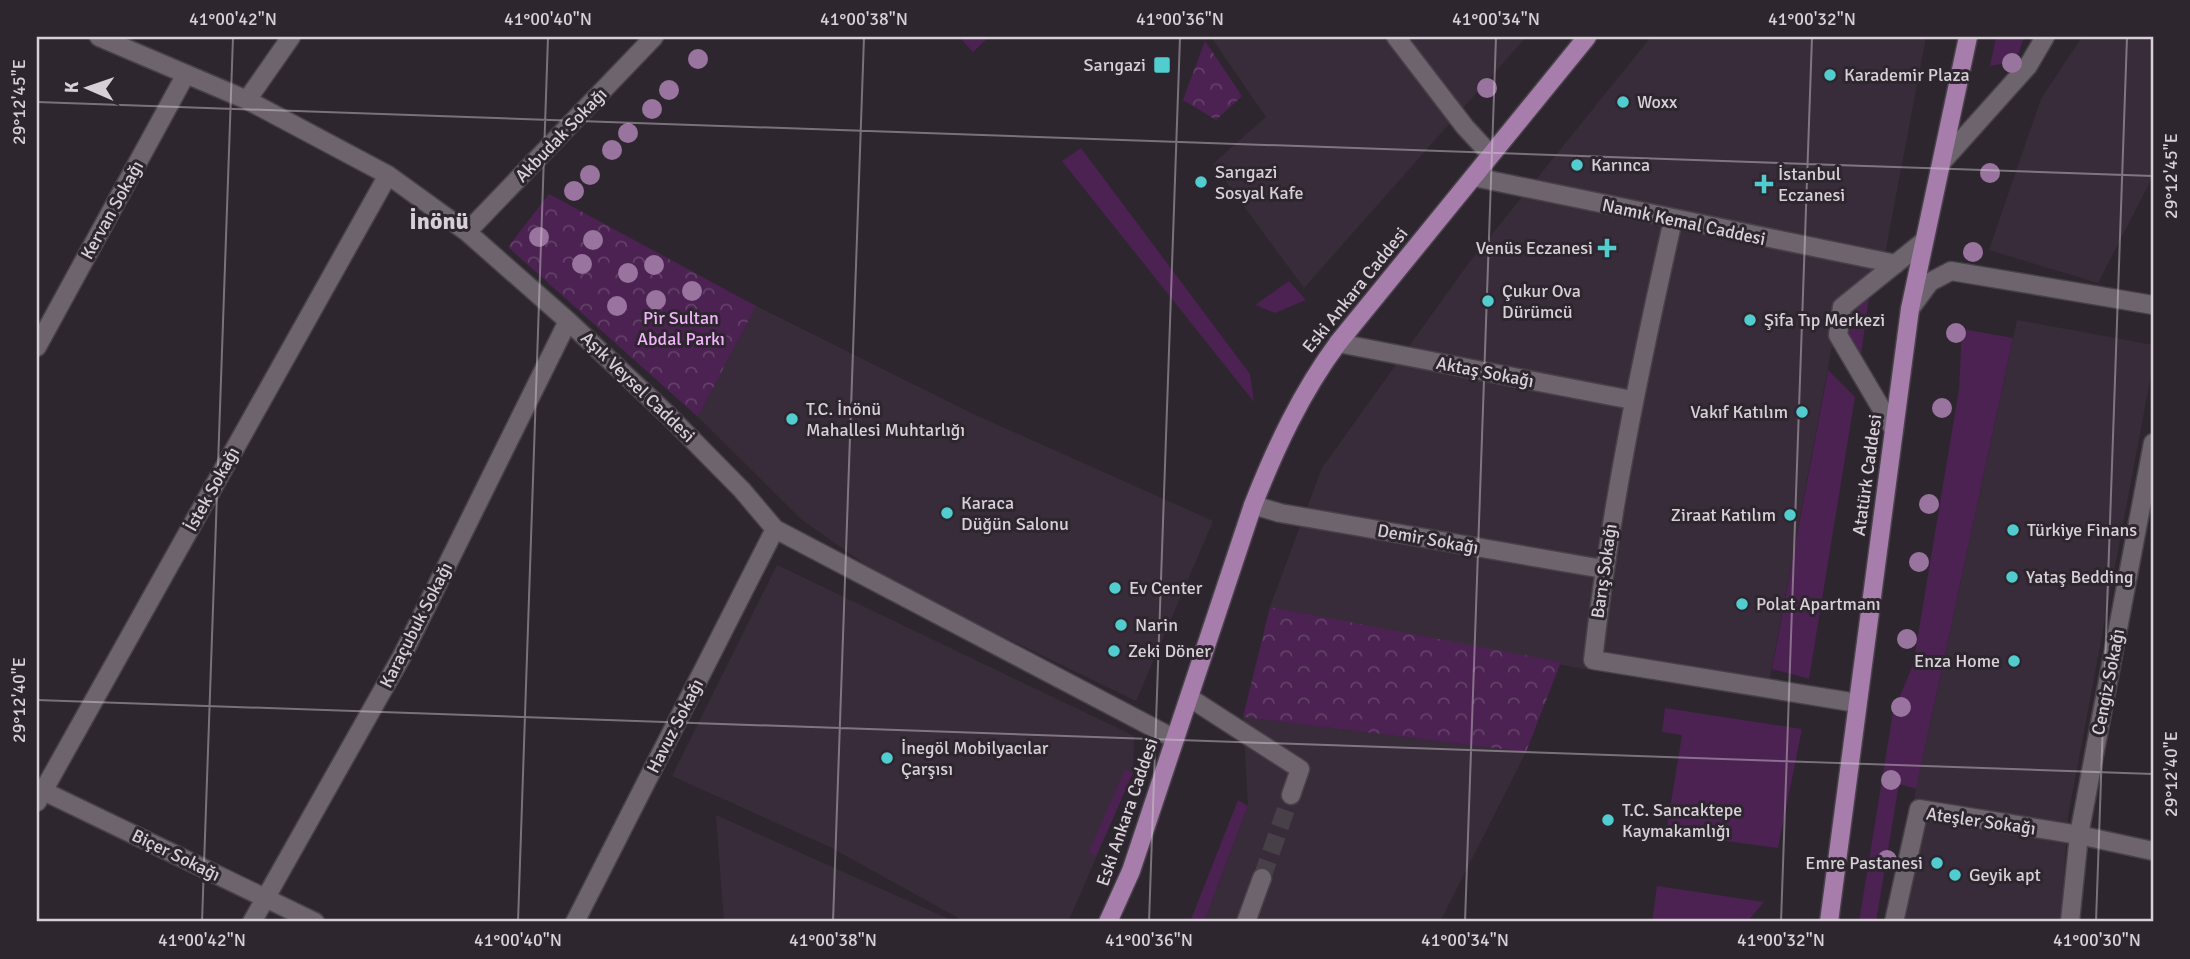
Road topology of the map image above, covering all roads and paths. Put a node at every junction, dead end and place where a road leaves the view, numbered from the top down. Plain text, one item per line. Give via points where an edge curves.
1 (99, 37) edge
2 (291, 37) edge
3 (654, 37) edge
4 (1396, 37) edge
5 (1587, 37) edge
6 (1968, 37) edge
7 (2045, 37) edge
8 (186, 74) junction
9 (247, 100) junction
10 (1490, 154) junction
11 (1942, 162) junction
12 (388, 175) junction
13 (1474, 177) junction
14 (1673, 220) junction
15 (467, 232) junction
16 (1924, 241) junction
17 (1896, 264) junction
18 (2153, 305) edge
19 (1909, 309) junction
20 (568, 321) junction
21 (1338, 343) junction
22 (37, 347) edge
23 (1632, 400) junction
24 (1894, 430) junction
25 (2153, 443) edge
26 (1253, 505) junction
27 (775, 529) junction
28 (1603, 569) junction
29 (1190, 698) junction
30 (1857, 703) junction
31 (1175, 739) junction
32 (39, 794) edge
33 (1291, 795) tunnel mouth
34 (2079, 835) junction
35 (2153, 851) edge
36 (1837, 876) junction
37 (1262, 877) tunnel mouth
38 (264, 899) junction
39 (1115, 917) edge
40 (252, 922) edge
41 (315, 922) edge
42 (575, 922) edge
43 (1246, 922) edge
44 (1814, 922) edge
45 (1829, 922) edge
46 (1894, 922) edge
47 (2070, 922) edge

1 - 8 street, Aşık Veysel Caddesi
2 - 9 street
3 - 15 street, Akbudak Sokağı
4 - 10 street
5 - 10 main road, Eski Ankara Caddesi
6 - 11 main road, Atatürk Caddesi
7 - 11 street via 2028,66
8 - 9 street, Aşık Veysel Caddesi
8 - 22 street, Kervan Sokağı
9 - 12 street, Aşık Veysel Caddesi
10 - 13 main road, Eski Ankara Caddesi
11 - 16 main road, Atatürk Caddesi
12 - 15 street, Aşık Veysel Caddesi
12 - 32 street, İstek Sokağı
13 - 14 street, Namık Kemal Caddesi
13 - 21 main road, Eski Ankara Caddesi
14 - 17 street, Namık Kemal Caddesi
14 - 23 street, Barış Sokağı
15 - 20 street, Aşık Veysel Caddesi
16 - 17 street
16 - 19 main road, Atatürk Caddesi
17 - 24 street via 1842,307 1838,335
18 - 19 street via 1951,271 1930,282
19 - 24 main road, Atatürk Caddesi
20 - 27 street, Aşık Veysel Caddesi via 710,456
20 - 38 street, Karaçubuk Sokağı via 402,656
21 - 23 street, Aktaş Sokağı
21 - 26 main road, Eski Ankara Caddesi via 1318,369 1276,446
23 - 28 street, Barış Sokağı
24 - 30 main road, Atatürk Caddesi
25 - 34 street, Cengiz Sokağı
26 - 28 street, Demir Sokağı
26 - 29 main road, Eski Ankara Caddesi
27 - 31 street, Aşık Veysel Caddesi
27 - 42 street, Havuz Sokağı
28 - 30 street, Barış Sokağı via 1592,660
29 - 31 main road, Eski Ankara Caddesi
29 - 33 street via 1300,769
30 - 36 main road, Atatürk Caddesi
31 - 39 main road, Eski Ankara Caddesi
32 - 38 street, Biçer Sokağı
34 - 35 street, Ateşler Sokağı
34 - 46 street, Ateşler Sokağı via 1919,809
34 - 47 street, Cengiz Sokağı
36 - 44 main road
36 - 45 main road, Atatürk Caddesi
37 - 43 street
38 - 40 street, Karaçubuk Sokağı
38 - 41 street, Biçer Sokağı

